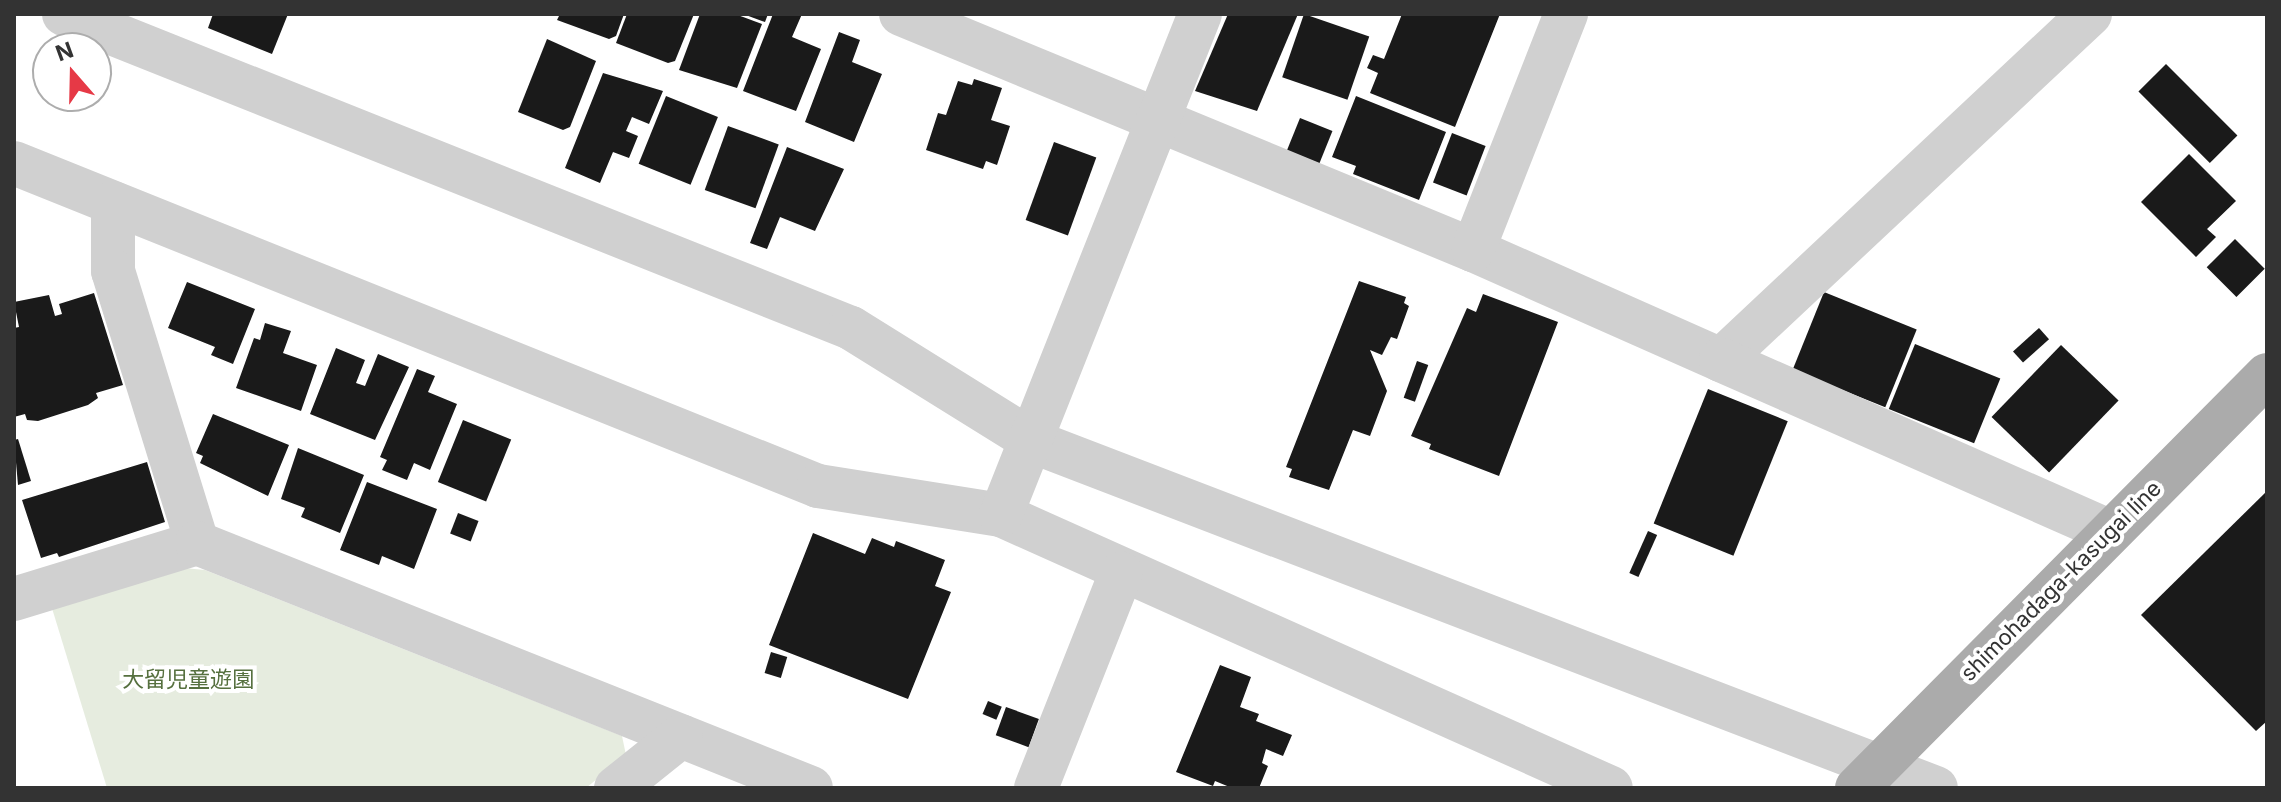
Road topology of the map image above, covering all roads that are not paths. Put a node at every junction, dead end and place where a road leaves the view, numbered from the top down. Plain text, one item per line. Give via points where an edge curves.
1 (64, 14) edge
2 (901, 14) edge
3 (1200, 14) edge
4 (1566, 14) edge
5 (2090, 14) edge
6 (1157, 123) junction
7 (14, 163) edge
8 (113, 203) junction
9 (1473, 250) junction
10 (1721, 360) junction
11 (2267, 375) edge
12 (1034, 442) junction
13 (1001, 515) junction
14 (2109, 531) junction
15 (197, 543) junction
16 (1121, 573) junction
17 (14, 599) edge
18 (681, 736) junction
19 (1868, 777) edge
20 (616, 788) edge
21 (811, 788) edge
22 (1036, 788) edge
23 (1611, 788) edge
24 (1936, 788) edge

1 - 12 street via 851,328
2 - 6 street
3 - 6 street
4 - 9 street
5 - 10 street
6 - 9 street
6 - 12 street
7 - 8 street
8 - 13 street via 818,486
8 - 15 street via 113,271
9 - 10 street
10 - 14 street
11 - 14 main road, shimohadaga-kasugai line
12 - 13 street
12 - 19 street
13 - 16 street
14 - 19 main road, shimohadaga-kasugai line
15 - 17 street
15 - 18 street
16 - 22 street
16 - 23 street
18 - 20 street
18 - 21 street
19 - 24 street

